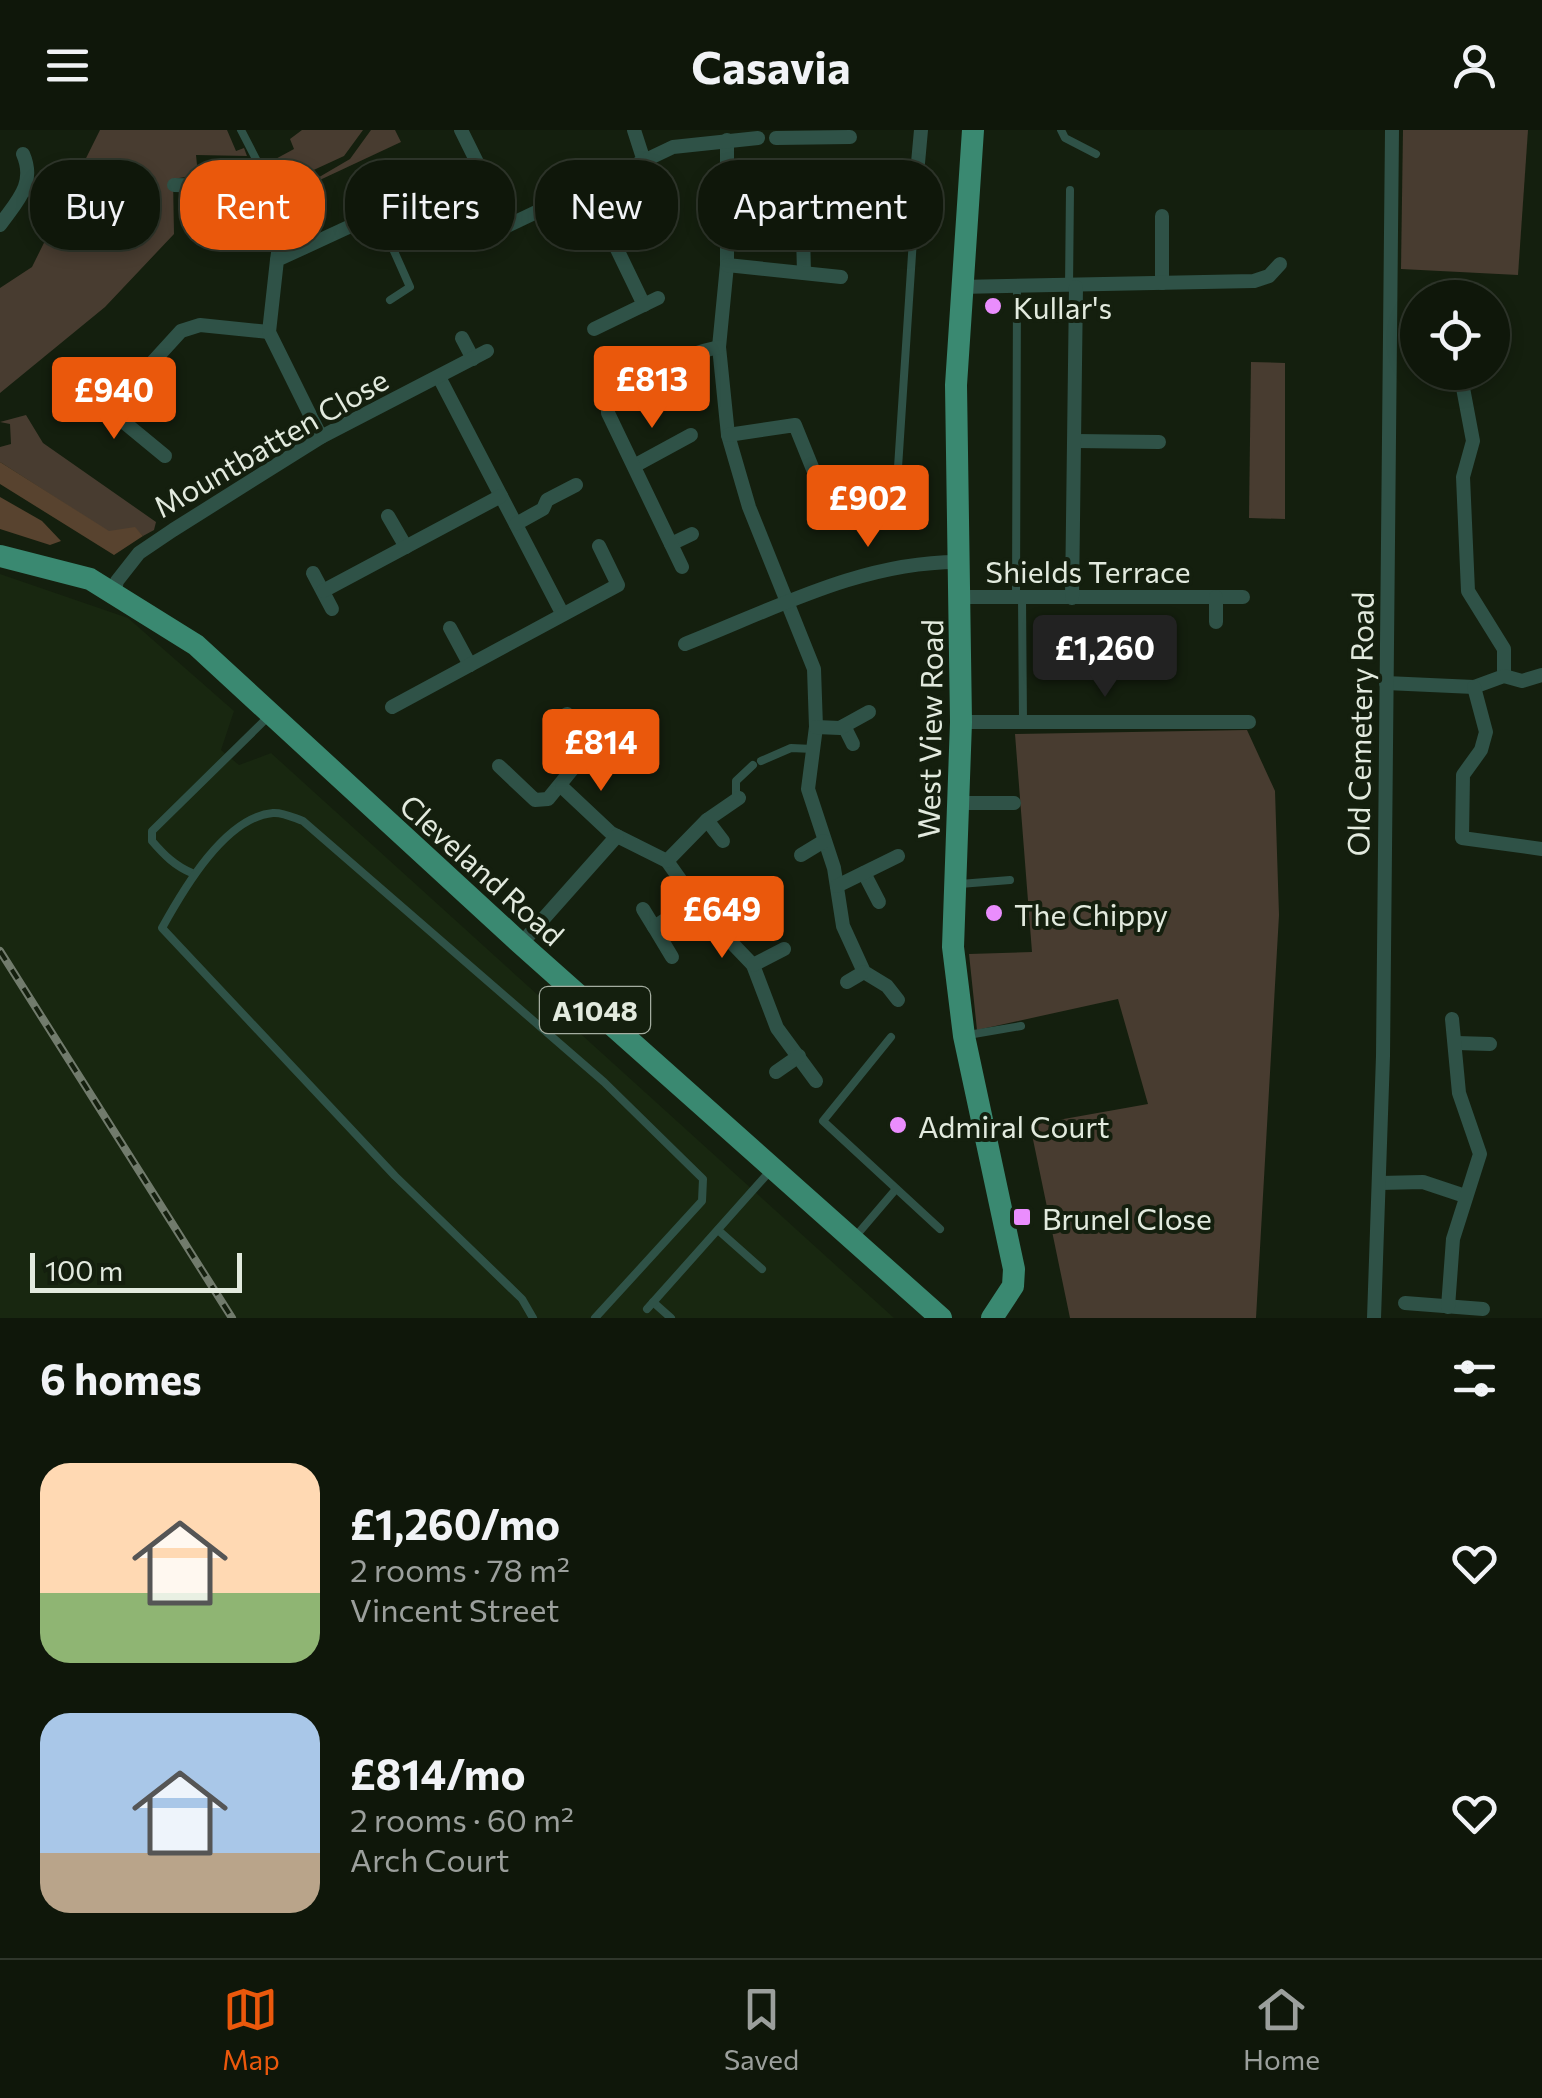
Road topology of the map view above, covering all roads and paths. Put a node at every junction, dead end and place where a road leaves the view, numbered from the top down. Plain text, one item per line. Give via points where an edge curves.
1 (241, 130) edge
2 (461, 130) edge
3 (634, 130) edge
4 (920, 130) edge
5 (974, 130) edge
6 (1061, 130) edge
7 (1392, 130) edge
8 (824, 134) edge
9 (850, 137) dead end
10 (758, 138) dead end
11 (776, 138) dead end
12 (727, 140) junction
13 (23, 154) dead end
14 (1096, 154) dead end
15 (644, 158) junction
16 (257, 160) edge
17 (476, 160) edge
18 (640, 160) edge
19 (918, 160) edge
20 (174, 185) dead end
21 (180, 185) edge
22 (26, 188) junction
23 (30, 190) edge
24 (1070, 190) dead end
25 (1162, 216) dead end
26 (0, 226) edge
27 (345, 230) edge
28 (278, 250) edge
29 (394, 250) edge
30 (622, 250) edge
31 (804, 250) edge
32 (912, 250) edge
33 (277, 260) junction
34 (1280, 264) dead end
35 (726, 265) junction
36 (804, 273) junction
37 (841, 277) dead end
38 (1162, 283) junction
39 (960, 287) junction
40 (1017, 287) junction
41 (1072, 287) junction
42 (390, 300) dead end
43 (594, 329) dead end
44 (269, 332) junction
45 (462, 338) dead end
46 (719, 347) junction
47 (487, 351) dead end
48 (473, 359) junction
49 (439, 377) junction
50 (1463, 390) edge
51 (91, 395) dead end
52 (109, 410) junction
53 (728, 434) junction
54 (321, 436) junction
55 (691, 436) dead end
56 (1076, 441) junction
57 (1159, 442) dead end
58 (164, 456) dead end
59 (634, 466) junction
60 (576, 485) dead end
61 (502, 496) junction
62 (896, 498) dead end
63 (831, 514) dead end
64 (388, 516) dead end
65 (516, 524) junction
66 (692, 534) dead end
67 (671, 544) junction
68 (598, 546) dead end
69 (406, 547) junction
70 (0, 556) edge
71 (960, 562) junction
72 (682, 567) dead end
73 (314, 574) dead end
74 (323, 591) junction
75 (114, 594) junction
76 (960, 597) junction
77 (1216, 597) junction
78 (1242, 597) dead end
79 (1019, 598) junction
80 (1072, 598) junction
81 (789, 603) junction
82 (332, 608) dead end
83 (562, 613) junction
84 (1216, 622) dead end
85 (450, 628) dead end
86 (685, 644) dead end
87 (470, 665) junction
88 (410, 676) dead end
89 (1504, 676) junction
90 (1542, 676) edge
91 (1386, 683) junction
92 (1474, 687) junction
93 (418, 693) junction
94 (392, 707) dead end
95 (870, 712) dead end
96 (567, 714) dead end
97 (270, 715) junction
98 (647, 716) dead end
99 (961, 722) junction
100 (1023, 722) junction
101 (1249, 722) dead end
102 (844, 726) junction
103 (816, 727) junction
104 (613, 740) joint
105 (853, 744) dead end
106 (592, 746) junction
107 (812, 749) junction
108 (498, 766) dead end
109 (562, 787) junction
110 (738, 799) joint
111 (960, 803) junction
112 (1014, 803) dead end
113 (707, 820) junction
114 (617, 836) junction
115 (723, 840) dead end
116 (824, 841) junction
117 (1542, 848) edge
118 (801, 855) dead end
119 (898, 856) dead end
120 (668, 861) junction
121 (192, 873) junction
122 (864, 873) junction
123 (1010, 880) dead end
124 (955, 884) junction
125 (837, 886) junction
126 (694, 901) junction
127 (880, 902) dead end
128 (643, 909) dead end
129 (654, 927) junction
130 (522, 944) junction
131 (784, 948) dead end
132 (672, 957) dead end
133 (753, 965) junction
134 (864, 972) junction
135 (847, 982) dead end
136 (898, 1000) dead end
137 (1452, 1019) dead end
138 (1021, 1026) dead end
139 (964, 1036) junction
140 (890, 1037) dead end
141 (1457, 1043) junction
142 (1490, 1044) dead end
143 (799, 1056) junction
144 (776, 1072) dead end
145 (816, 1080) dead end
146 (772, 1168) junction
147 (1380, 1183) junction
148 (896, 1189) junction
149 (1465, 1196) junction
150 (940, 1228) dead end
151 (718, 1230) junction
152 (852, 1240) junction
153 (762, 1269) dead end
154 (1405, 1303) dead end
155 (1448, 1307) junction
156 (1483, 1310) dead end
157 (532, 1318) edge
158 (595, 1318) edge
159 (671, 1318) edge
160 (941, 1318) edge
161 (992, 1318) edge
162 (1374, 1318) edge

1 - 16 lane
2 - 17 street
3 - 15 street
4 - 19 street
5 - 39 main road, West View Road
6 - 14 lane
7 - 91 street, Old Cemetery Road
8 - 9 street
8 - 11 street
10 - 12 street
12 - 15 street
12 - 35 street
13 - 22 street via 30,170
15 - 18 street
20 - 21 street
22 - 23 street
22 - 26 street
24 - 41 lane
25 - 38 street
27 - 33 street
28 - 33 street
29 - 42 lane via 410,287
30 - 43 street via 651,302
31 - 36 street
32 - 62 lane
33 - 44 street
34 - 38 street via 1254,281
35 - 36 street
35 - 46 street
36 - 37 street
38 - 41 street
39 - 40 street
39 - 71 main road, West View Road
40 - 41 street
40 - 79 lane
41 - 56 street
44 - 52 street via 200,325 182,331
44 - 54 street
45 - 48 street
46 - 53 street
46 - 59 street via 694,352 611,396 608,413
47 - 48 street, Mountbatten Close
48 - 49 street, Mountbatten Close
49 - 54 street, Mountbatten Close
49 - 61 street
50 - 89 street via 1473,442 1464,477 1468,591 1504,649
51 - 52 street
52 - 58 street
53 - 63 street via 795,425
53 - 81 street via 749,507
54 - 75 street, Mountbatten Close via 139,553
55 - 59 street
56 - 57 street
56 - 80 street
59 - 67 street
60 - 65 street
61 - 65 street
61 - 69 street
64 - 69 street
65 - 83 street
66 - 67 street
67 - 72 street
68 - 83 street via 618,585
69 - 74 street
70 - 75 main road, Cleveland Road / A1048 via 64,570
71 - 76 main road, West View Road
71 - 81 street via 877,570
73 - 74 street
74 - 82 street
75 - 97 main road, Cleveland Road / A1048 via 186,637
76 - 79 street, Shields Terrace
76 - 99 main road, West View Road
77 - 78 street, Shields Terrace
77 - 80 street, Shields Terrace
77 - 84 street, Shields Terrace
79 - 80 street, Shields Terrace
79 - 100 lane
81 - 86 street
81 - 103 street via 814,669
83 - 87 street
85 - 87 street
87 - 93 street
88 - 93 street
89 - 90 street
89 - 92 street
91 - 92 street
91 - 147 street, Old Cemetery Road
92 - 117 street via 1486,732 1463,775 1462,838
93 - 94 street
95 - 102 street
96 - 106 street
97 - 121 lane via 152,831 159,850
97 - 130 main road, Cleveland Road / A1048
98 - 104 lane via 638,716
99 - 100 street
99 - 111 main road, West View Road
100 - 101 street
102 - 103 street
102 - 105 street
103 - 107 street
104 - 106 street
106 - 109 street
107 - 110 lane via 791,748 757,763 736,782
107 - 116 street via 808,790
108 - 109 street via 541,802
109 - 114 street
110 - 113 street
111 - 112 street
111 - 124 main road, West View Road
113 - 115 street
113 - 120 street
114 - 120 street
114 - 130 street
116 - 118 street
116 - 125 street
119 - 122 street
120 - 126 street
121 - 157 lane via 162,928 395,1176 522,1299
121 - 158 lane via 254,818 276,812 304,821 690,1161 703,1179 702,1200
122 - 125 street
122 - 127 street
123 - 124 lane
124 - 139 main road, West View Road via 953,947
125 - 134 street via 843,926
126 - 129 street
126 - 133 street
128 - 129 street
129 - 132 street
130 - 146 main road, Cleveland Road / A1048
131 - 133 street
133 - 143 street via 776,1028
134 - 135 street
134 - 136 street
137 - 141 street
138 - 139 lane
139 - 161 main road, West View Road via 1014,1269 1013,1286
140 - 148 lane via 823,1121
141 - 142 street
141 - 149 street via 1460,1093 1479,1145 1476,1175
143 - 144 street
143 - 145 street
146 - 151 lane
146 - 152 main road, Cleveland Road / A1048
147 - 149 street via 1423,1182
147 - 162 street, Old Cemetery Road
148 - 150 lane
148 - 152 lane
149 - 155 street
151 - 153 lane
151 - 159 lane via 650,1305
152 - 160 main road, Cleveland Road / A1048
154 - 155 street
155 - 156 street

